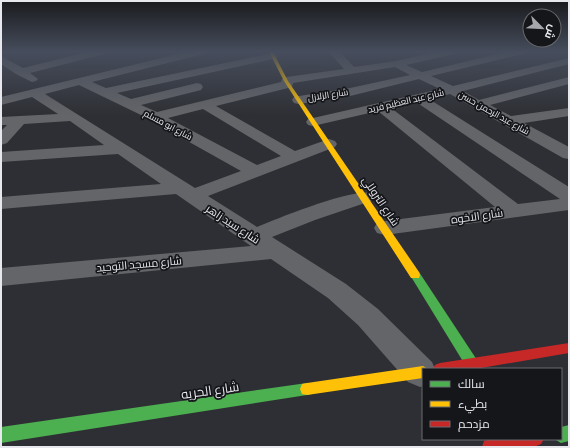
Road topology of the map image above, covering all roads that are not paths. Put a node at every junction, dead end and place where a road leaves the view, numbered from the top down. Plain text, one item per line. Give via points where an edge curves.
1 (21, 73) edge
2 (113, 73) edge
3 (188, 73) edge
4 (282, 73) edge
5 (342, 73) edge
6 (416, 73) edge
7 (436, 73) edge
8 (521, 73) edge
9 (423, 76) junction
10 (79, 81) junction
11 (567, 82) edge
12 (287, 83) junction
13 (211, 84) dead end
14 (38, 87) junction
15 (539, 88) junction
16 (452, 90) junction
17 (104, 92) junction
18 (560, 96) dead end
19 (4, 98) edge
20 (418, 98) junction
21 (298, 100) junction
22 (128, 104) junction
23 (478, 104) junction
24 (205, 105) junction
25 (381, 106) junction
26 (569, 112) edge
27 (73, 117) junction
28 (155, 117) junction
29 (10, 121) edge
30 (510, 121) junction
31 (313, 122) junction
32 (1, 140) edge
33 (569, 142) edge
34 (329, 144) junction
35 (552, 144) junction
36 (119, 149) junction
37 (569, 154) edge
38 (294, 156) junction
39 (1, 157) edge
40 (255, 172) junction
41 (569, 176) edge
42 (544, 179) junction
43 (185, 192) junction
44 (569, 196) edge
45 (364, 197) junction
46 (1, 203) edge
47 (569, 204) edge
48 (513, 211) junction
49 (385, 228) junction
50 (253, 237) junction
51 (278, 251) junction
52 (1, 277) edge
53 (569, 348) edge
54 (472, 364) junction
55 (425, 368) edge
56 (447, 368) edge
57 (422, 372) edge
58 (1, 435) edge
59 (530, 440) edge
60 (490, 447) edge

1 - 14 street, شارع سيد زاهر
2 - 10 street
3 - 17 street
4 - 12 street, شارع التروللي
5 - 12 street
6 - 9 street, شارع عبد الرحمن حسن
7 - 9 street, شارع الزلازل
8 - 16 street, شارع عبد العظيم فريد
9 - 16 street, شارع عبد الرحمن حسن
9 - 21 street, شارع الزلازل
10 - 14 street
10 - 17 street, شارع ابو مسلم
11 - 15 street
12 - 21 street, شارع التروللي
12 - 24 street
13 - 22 street
14 - 19 street
14 - 27 street, شارع سيد زاهر
14 - 29 street
15 - 18 street
15 - 23 street
16 - 20 street, شارع عبد العظيم فريد
16 - 23 street, شارع عبد الرحمن حسن
17 - 22 street, شارع ابو مسلم
20 - 25 street, شارع عبد العظيم فريد
20 - 42 street
21 - 31 street, شارع التروللي
22 - 28 street, شارع ابو مسلم
23 - 30 street, شارع عبد الرحمن حسن
24 - 28 street
24 - 38 street
25 - 31 street, شارع عبد العظيم فريد
25 - 48 street
26 - 30 street
27 - 29 street
27 - 36 street, شارع سيد زاهر
28 - 40 street, شارع ابو مسلم
29 - 32 street
30 - 35 street, شارع عبد الرحمن حسن
31 - 34 street, شارع التروللي
33 - 35 street
34 - 38 street
34 - 45 street, شارع التروللي
35 - 37 street, شارع عبد الرحمن حسن
36 - 39 street
36 - 43 street, شارع سيد زاهر
38 - 40 street
40 - 43 street
41 - 42 street
42 - 44 street
43 - 46 street
43 - 50 street, شارع سيد زاهر
45 - 49 street, شارع التروللي
45 - 50 street via 291,220
47 - 48 street, شارع الاخوه
48 - 49 street, شارع الاخوه
49 - 54 street, شارع التروللي
50 - 51 street, شارع سيد زاهر
51 - 52 street, شارع مسجد التوحيد
51 - 55 street, شارع سيد زاهر via 337,291
53 - 54 street, شارع الحريه
54 - 56 street, شارع الحريه
57 - 58 street, شارع الحريه
59 - 60 street

